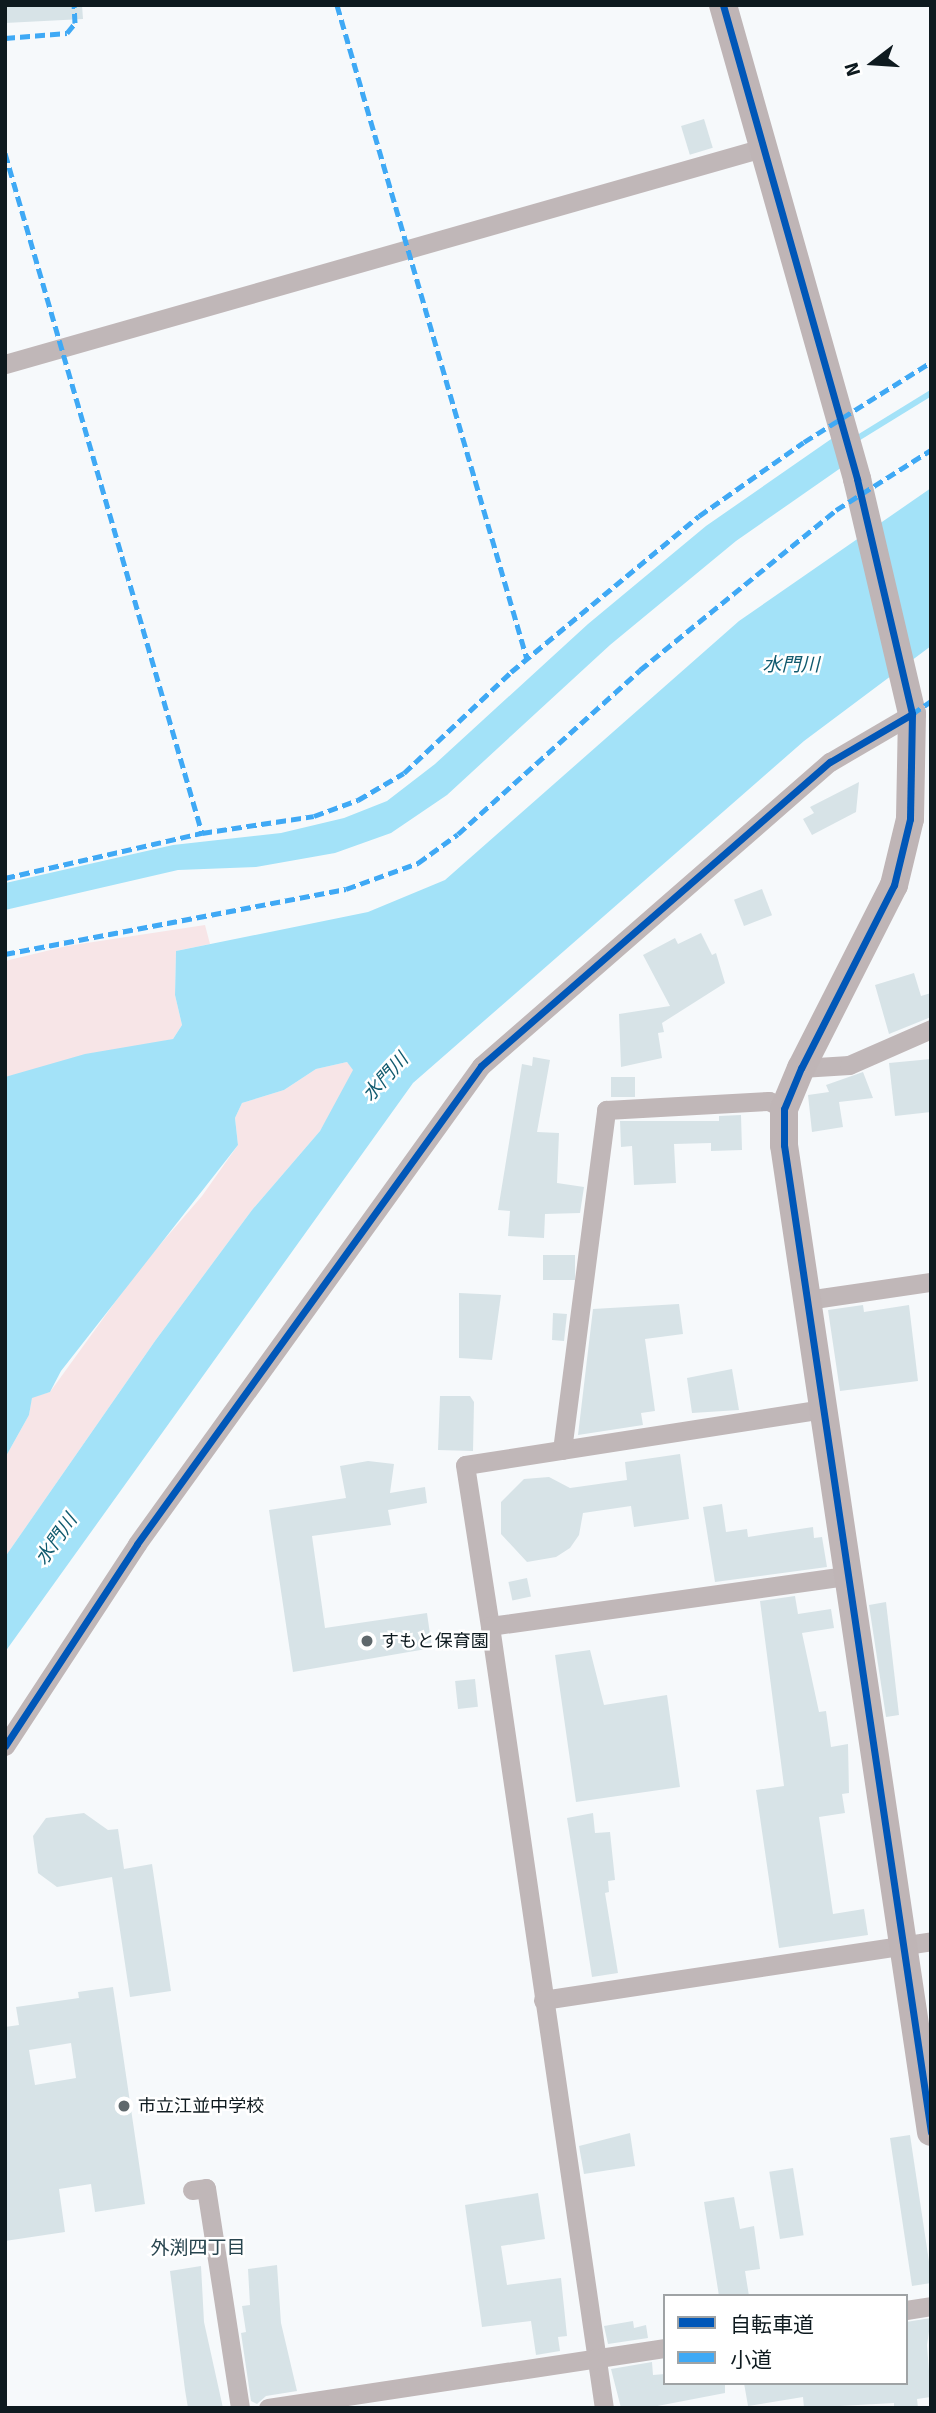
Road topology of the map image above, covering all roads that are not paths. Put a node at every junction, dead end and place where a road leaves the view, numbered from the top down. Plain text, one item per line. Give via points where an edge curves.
1 (723, 5) edge
2 (766, 147) junction
3 (5, 364) edge
4 (912, 714) junction
5 (931, 1029) edge
6 (801, 1068) junction
7 (784, 1109) junction
8 (931, 1282) edge
9 (807, 1300) junction
10 (823, 1409) junction
11 (562, 1450) junction
12 (848, 1576) junction
13 (490, 1626) junction
14 (5, 1746) edge
15 (931, 1941) edge
16 (903, 1944) junction
17 (543, 2000) junction
18 (931, 2132) edge
19 (192, 2190) dead end
20 (931, 2306) edge
21 (908, 2310) edge
22 (663, 2348) edge
23 (597, 2359) junction
24 (240, 2408) edge
25 (268, 2408) edge
26 (604, 2408) edge

1 - 2 street
2 - 3 street
2 - 4 street via 857,479
4 - 6 street via 910,819 894,885
4 - 14 street via 830,762 481,1066 136,1544
5 - 6 street via 849,1065
6 - 7 street
7 - 9 street via 784,1145
7 - 11 street via 769,1101 606,1110
8 - 9 street
9 - 10 street
10 - 11 street
10 - 12 street
11 - 13 street via 465,1465
12 - 13 street
12 - 16 street
13 - 17 street
15 - 16 street
16 - 17 street
16 - 18 street
17 - 23 street
19 - 24 street via 206,2188
20 - 21 street
22 - 23 street
23 - 25 street
23 - 26 street

